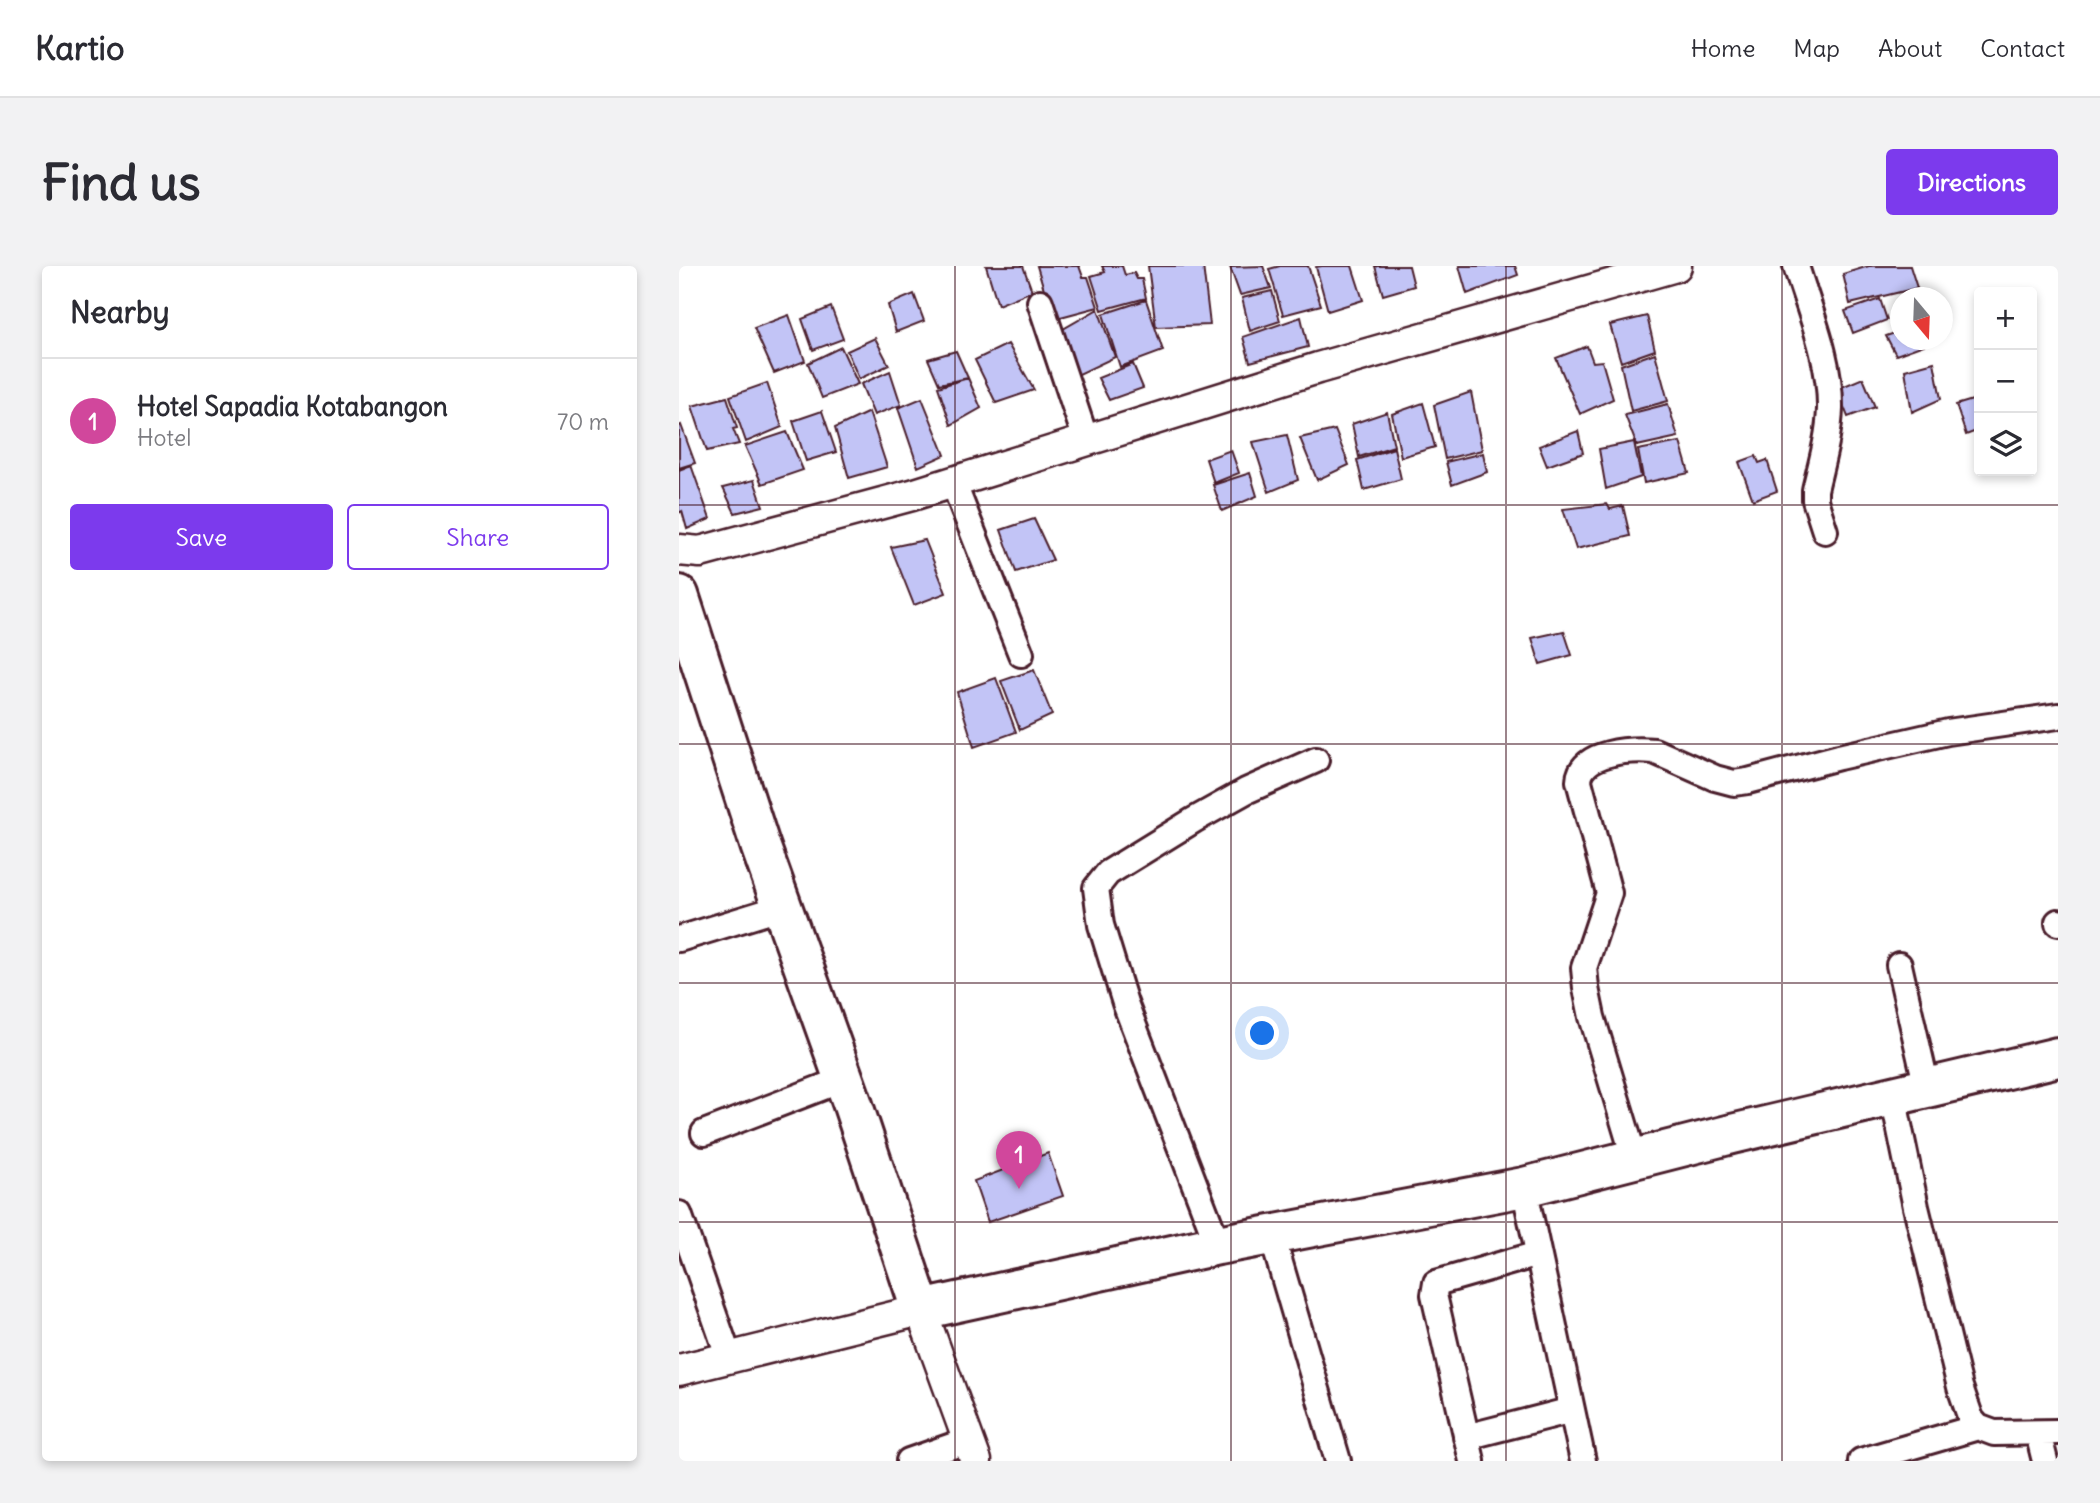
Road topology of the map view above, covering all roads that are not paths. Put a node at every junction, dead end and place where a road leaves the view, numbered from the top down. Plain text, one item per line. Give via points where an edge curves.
1 (1676, 266) edge
2 (1796, 266) edge
3 (1040, 302) dead end
4 (1086, 440) junction
5 (953, 482) junction
6 (1825, 531) dead end
7 (686, 557) edge
8 (679, 594) edge
9 (1021, 654) dead end
10 (2058, 716) edge
11 (1317, 760) dead end
12 (783, 907) junction
13 (679, 939) edge
14 (1899, 965) dead end
15 (2058, 1057) edge
16 (844, 1079) junction
17 (1910, 1092) junction
18 (704, 1133) dead end
19 (1635, 1160) junction
20 (1524, 1187) junction
21 (679, 1214) edge
22 (1272, 1236) junction
23 (1218, 1245) junction
24 (1538, 1254) junction
25 (921, 1310) junction
26 (729, 1358) junction
27 (679, 1370) edge
28 (1572, 1410) junction
29 (1978, 1427) junction
30 (2048, 1432) edge
31 (1466, 1437) junction
32 (973, 1451) edge
33 (909, 1461) edge
34 (1338, 1461) edge
35 (1472, 1461) edge
36 (1583, 1461) edge
37 (1861, 1461) edge
38 (2045, 1461) edge

1 - 4 street
2 - 6 street via 1827,369 1828,432 1815,490
3 - 4 street
4 - 5 street
5 - 7 street
5 - 9 street
8 - 12 highway
10 - 19 street via 1948,732 1748,781 1724,781 1645,750 1613,753 1583,768 1579,781 1609,893 1584,968 1586,988
11 - 23 street via 1245,791 1108,873 1096,888 1101,925 1125,1003
12 - 13 street
12 - 16 highway
14 - 17 street
15 - 17 highway
16 - 18 street
16 - 25 highway
17 - 19 highway
17 - 29 street via 1916,1207 1967,1410
19 - 20 highway
20 - 22 highway
20 - 24 street
21 - 26 street
22 - 23 highway
22 - 34 street
23 - 25 highway
24 - 28 street
24 - 31 street via 1436,1283 1434,1295
25 - 26 street
25 - 32 street
26 - 27 street
28 - 31 street
28 - 36 street
29 - 30 street via 1994,1433
29 - 37 street
30 - 38 street
31 - 35 street
32 - 33 street

